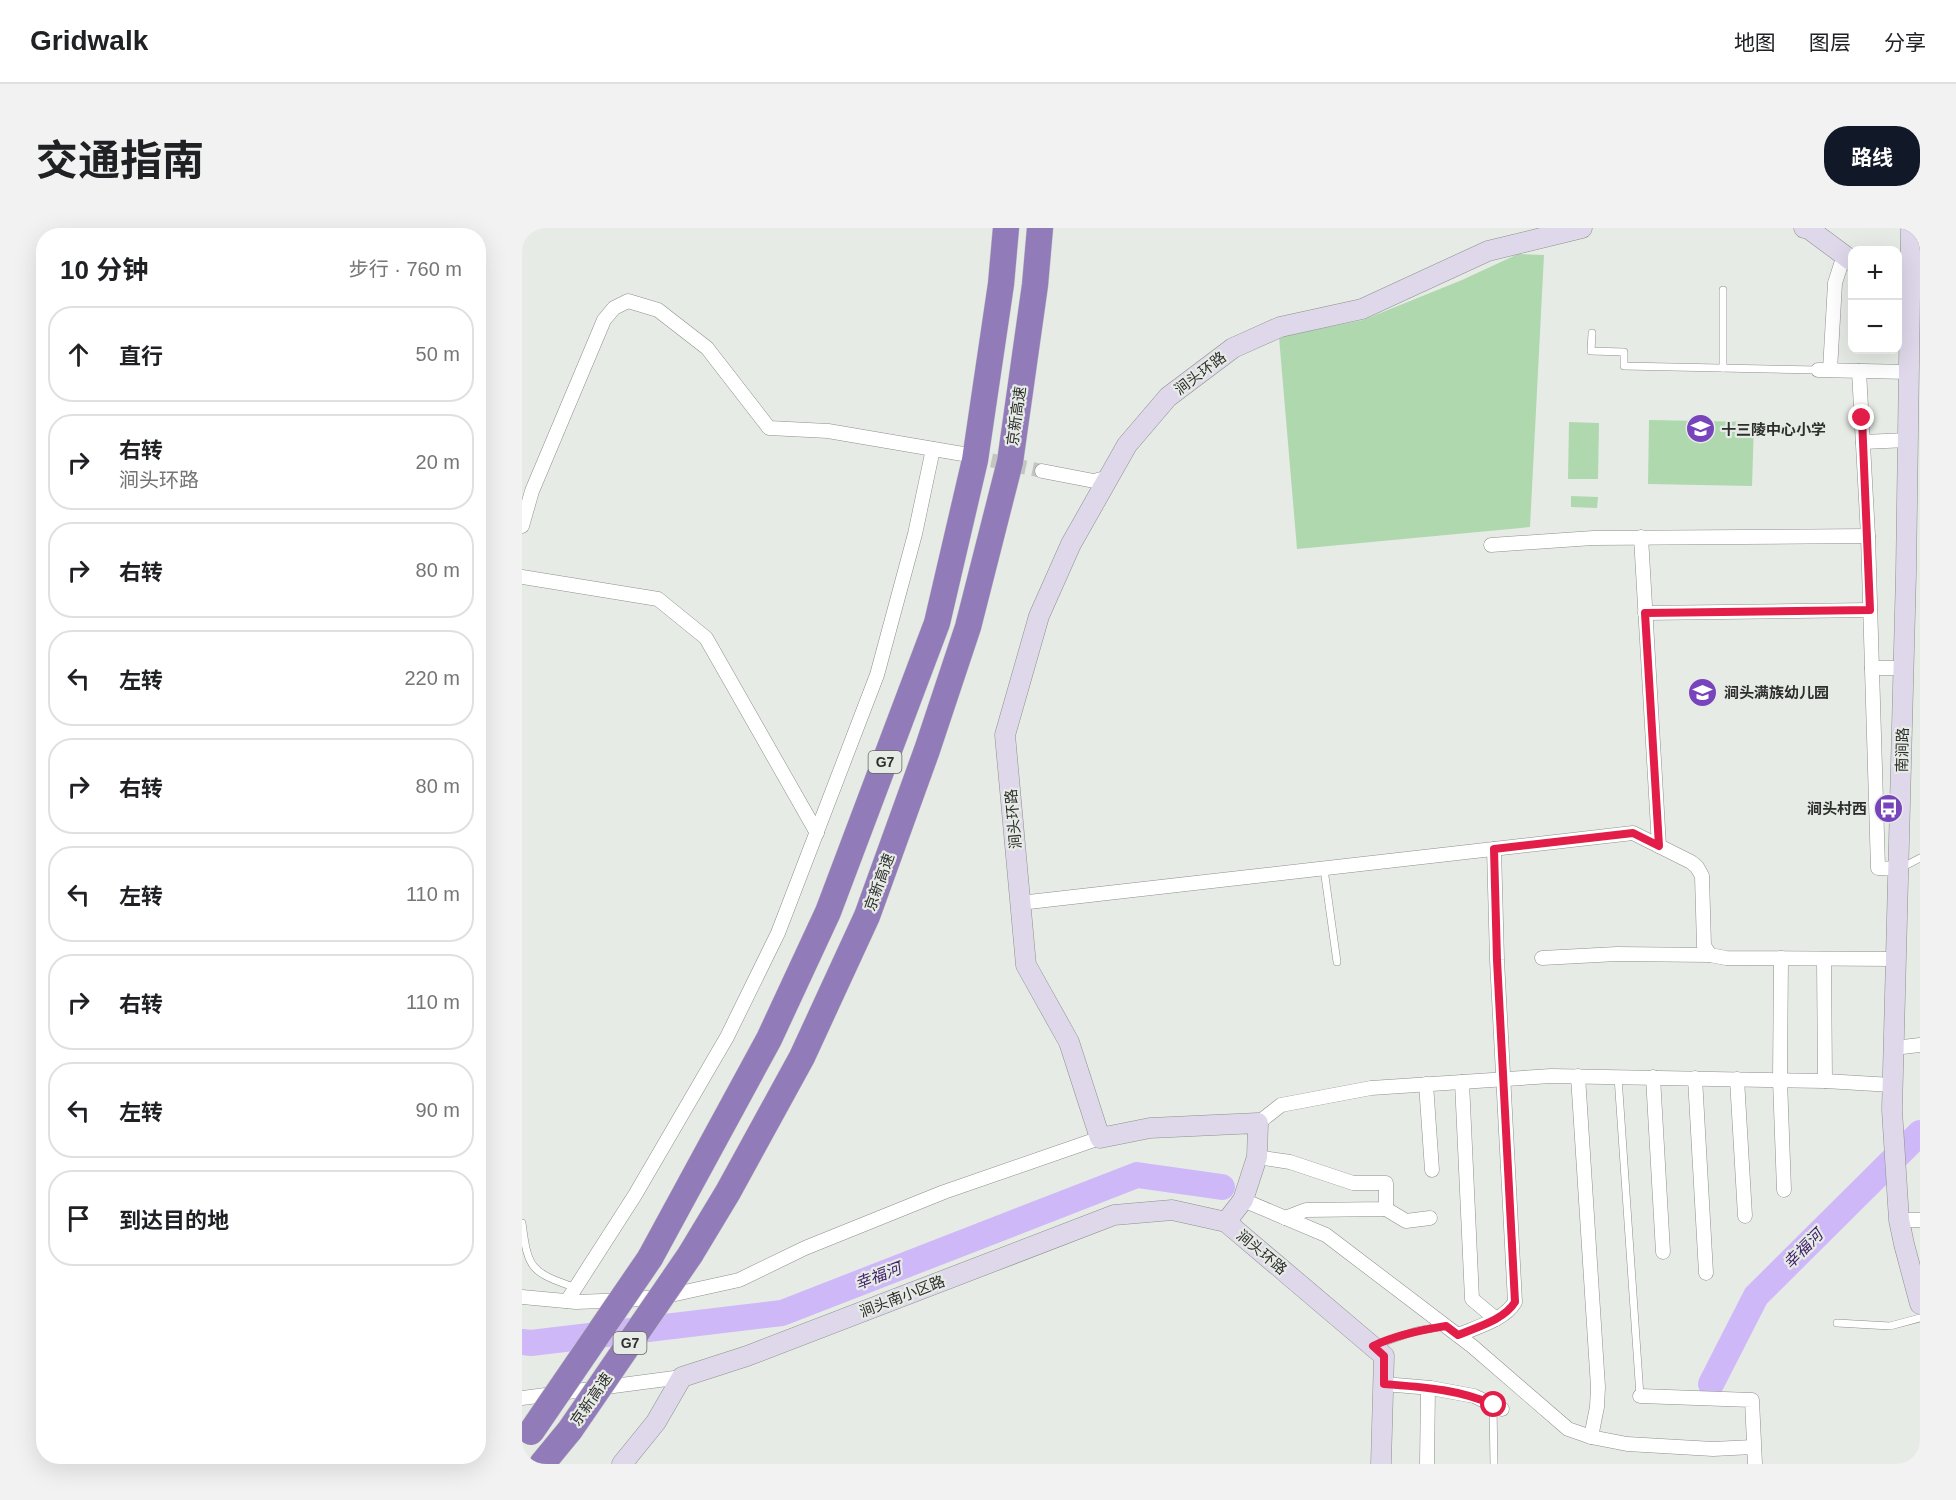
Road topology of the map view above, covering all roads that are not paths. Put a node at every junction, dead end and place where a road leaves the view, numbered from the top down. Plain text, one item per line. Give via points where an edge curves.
1 (1006, 228) edge
2 (1040, 228) edge
3 (1582, 228) edge
4 (1804, 228) edge
5 (1911, 228) edge
6 (1848, 258) edge
7 (1910, 280) edge
8 (1723, 290) dead end
9 (1592, 333) dead end
10 (1723, 368) junction
11 (1824, 370) junction
12 (1859, 371) junction
13 (1909, 372) junction
14 (1914, 440) edge
15 (1863, 442) junction
16 (933, 449) junction
17 (963, 454) tunnel mouth
18 (1042, 471) tunnel mouth
19 (1109, 477) junction
20 (522, 526) edge
21 (1868, 536) junction
22 (1641, 537) junction
23 (1491, 545) dead end
24 (522, 577) edge
25 (1870, 610) junction
26 (1645, 613) junction
27 (1872, 668) junction
28 (1904, 668) junction
29 (817, 833) junction
30 (1659, 846) junction
31 (1494, 849) junction
32 (1920, 858) edge
33 (1324, 869) junction
34 (1898, 869) junction
35 (1020, 903) junction
36 (1710, 955) junction
37 (1542, 958) dead end
38 (1781, 958) junction
39 (1824, 958) junction
40 (1896, 959) junction
41 (1337, 962) dead end
42 (1920, 1045) edge
43 (1894, 1048) junction
44 (1578, 1076) junction
45 (1618, 1077) junction
46 (1653, 1077) junction
47 (1695, 1078) junction
48 (1737, 1079) junction
49 (1504, 1080) junction
50 (1780, 1080) junction
51 (1825, 1081) junction
52 (1462, 1082) junction
53 (1426, 1084) junction
54 (1892, 1085) junction
55 (1258, 1123) junction
56 (1101, 1138) junction
57 (1257, 1157) junction
58 (1432, 1170) dead end
59 (1784, 1190) dead end
60 (1243, 1200) junction
61 (1386, 1209) junction
62 (1745, 1216) dead end
63 (1286, 1218) junction
64 (1430, 1218) dead end
65 (1899, 1220) junction
66 (1920, 1220) edge
67 (1226, 1222) junction
68 (522, 1223) edge
69 (1664, 1252) dead end
70 (1706, 1273) dead end
71 (576, 1288) junction
72 (522, 1297) edge
73 (567, 1301) junction
74 (1920, 1304) edge
75 (1920, 1318) edge
76 (1496, 1319) junction
77 (1837, 1323) dead end
78 (1446, 1326) junction
79 (1458, 1335) junction
80 (1379, 1343) junction
81 (682, 1377) junction
82 (1384, 1384) junction
83 (1428, 1388) junction
84 (1640, 1396) joint
85 (522, 1398) edge
86 (1498, 1407) joint
87 (526, 1437) edge
88 (1591, 1437) junction
89 (1753, 1447) junction
90 (542, 1464) edge
91 (621, 1464) edge
92 (1382, 1464) edge
93 (1427, 1464) edge
94 (1494, 1464) edge
95 (1755, 1464) edge

1 - 87 highway, 京新高速 / G7, bridge via 975,460 937,623 828,912 769,1039 650,1258
2 - 90 highway, 京新高速 / G7, bridge via 1010,462 968,627 867,916 812,1035 728,1192 690,1255 570,1430
3 - 19 street, 涧头环路 via 1488,251 1362,309 1280,327 1233,348 1168,397 1127,445
4 - 6 street
5 - 7 street, 南涧路
6 - 11 street via 1835,283
7 - 13 street, 南涧路
8 - 10 lane
9 - 10 lane via 1591,351 1624,352 1624,366
10 - 11 lane
11 - 12 street
12 - 13 street
12 - 15 street
13 - 14 street, 南涧路
14 - 15 street
14 - 28 street, 南涧路
15 - 21 street
16 - 17 street
16 - 20 street via 828,431 769,428 707,348 658,310 628,301 604,320 532,492
16 - 29 street via 877,675
18 - 19 street via 1094,481
19 - 35 street, 涧头环路 via 1071,544 1039,616 1005,735
21 - 22 street
21 - 25 street
22 - 23 street
22 - 26 street
24 - 29 street via 658,599 706,638
25 - 26 street
25 - 27 street
26 - 30 street
27 - 28 street
27 - 34 street via 1878,868
28 - 34 street, 南涧路
29 - 71 street via 778,933 727,1037
30 - 31 street via 1633,833
30 - 36 street via 1691,862 1702,876 1704,945
31 - 33 street
31 - 49 street
32 - 34 lane
33 - 35 street
33 - 41 lane
34 - 40 street, 南涧路
35 - 56 street, 涧头环路 via 1026,965 1069,1042
36 - 37 street
36 - 38 street
38 - 39 street
38 - 50 street
39 - 40 street
39 - 51 street
40 - 43 street, 南涧路
42 - 43 street
43 - 54 street, 南涧路
44 - 45 street
44 - 49 street
44 - 88 street via 1598,1378
45 - 46 street
45 - 84 lane
46 - 47 street
46 - 69 street
47 - 48 street
47 - 70 street
48 - 50 street
48 - 62 street
49 - 52 street
49 - 76 street via 1515,1302
50 - 51 street
50 - 59 street
51 - 54 street
52 - 53 street
52 - 76 street via 1472,1299
53 - 55 street via 1371,1088 1281,1105
53 - 58 street
54 - 65 street, 南涧路
55 - 56 street via 1150,1128
55 - 57 street, 涧头环路
56 - 73 street via 944,1192 805,1248 740,1280 671,1295
57 - 60 street, 涧头环路
57 - 61 street via 1290,1162 1353,1183 1386,1183
60 - 63 street
60 - 67 street, 涧头环路
61 - 63 street via 1306,1210
61 - 64 street via 1406,1221
63 - 78 street via 1326,1235
65 - 66 street
65 - 74 street, 南涧路
67 - 80 street, 涧头环路
67 - 81 street, 涧头南小区路 via 1172,1210 1114,1215 747,1356
68 - 71 lane via 531,1265 546,1277
71 - 73 street
72 - 73 street
75 - 77 lane via 1890,1326
76 - 79 street
78 - 79 street
78 - 80 lane
79 - 88 street via 1568,1429
80 - 82 street, 涧头环路 via 1384,1356
81 - 85 street
81 - 91 street via 656,1422
82 - 83 street
82 - 92 street, 涧头环路
83 - 86 street via 1474,1396
83 - 93 street
84 - 89 street via 1752,1400
86 - 94 lane
88 - 89 street via 1627,1444
89 - 95 street

